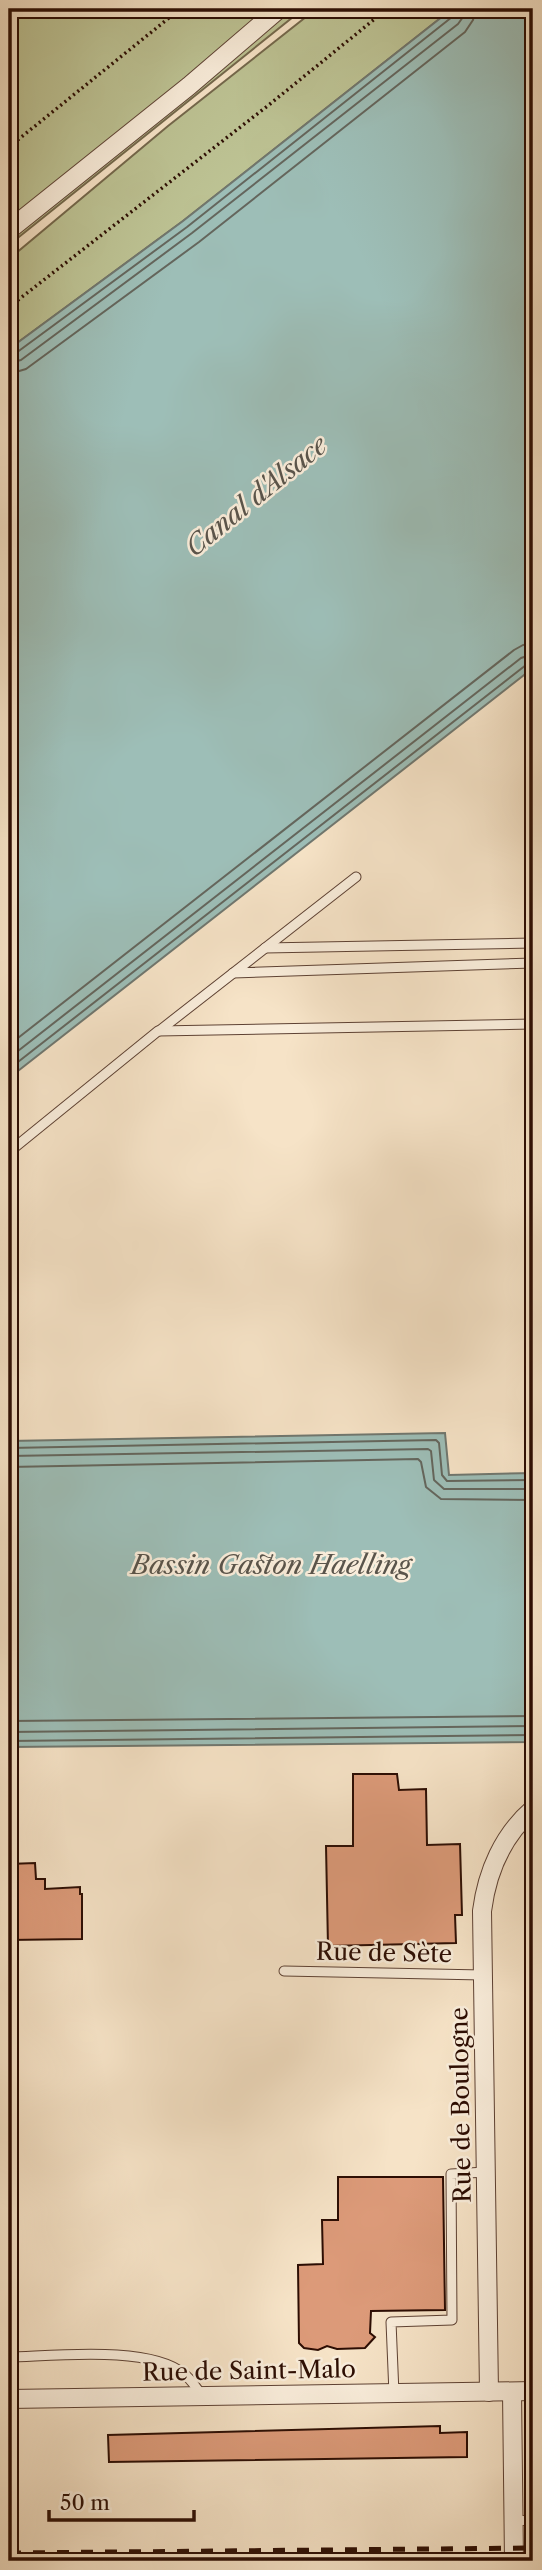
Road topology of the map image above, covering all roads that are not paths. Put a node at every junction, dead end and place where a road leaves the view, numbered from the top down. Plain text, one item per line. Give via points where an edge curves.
1 (279, 9) edge
2 (9, 230) edge
3 (356, 877) dead end
4 (533, 943) edge
5 (265, 948) junction
6 (533, 963) edge
7 (233, 973) junction
8 (533, 1024) edge
9 (158, 1031) junction
10 (9, 1152) edge
11 (533, 1810) edge
12 (284, 1971) dead end
13 (484, 1975) junction
14 (486, 2172) junction
15 (9, 2357) edge
16 (533, 2391) edge
17 (489, 2392) junction
18 (512, 2392) junction
19 (394, 2394) junction
20 (203, 2396) junction
21 (9, 2399) edge
22 (533, 2520) edge
23 (513, 2521) junction
24 (514, 2561) edge

1 - 2 street
3 - 5 lane
4 - 5 lane
5 - 7 lane
6 - 7 lane
7 - 9 lane
8 - 9 lane
9 - 10 lane
11 - 13 street, Rue de Boulogne via 506,1839 488,1881 482,1911
12 - 13 lane, Rue de Sète
13 - 14 street, Rue de Boulogne
14 - 17 street, Rue de Boulogne
14 - 19 lane via 451,2174 452,2320 391,2322
15 - 20 lane via 135,2355 184,2373
16 - 18 street
17 - 18 street
17 - 19 street, Rue de Saint-Malo
18 - 23 street
19 - 20 street, Rue de Saint-Malo
20 - 21 street, Rue de Saint-Malo
22 - 23 lane
23 - 24 street

